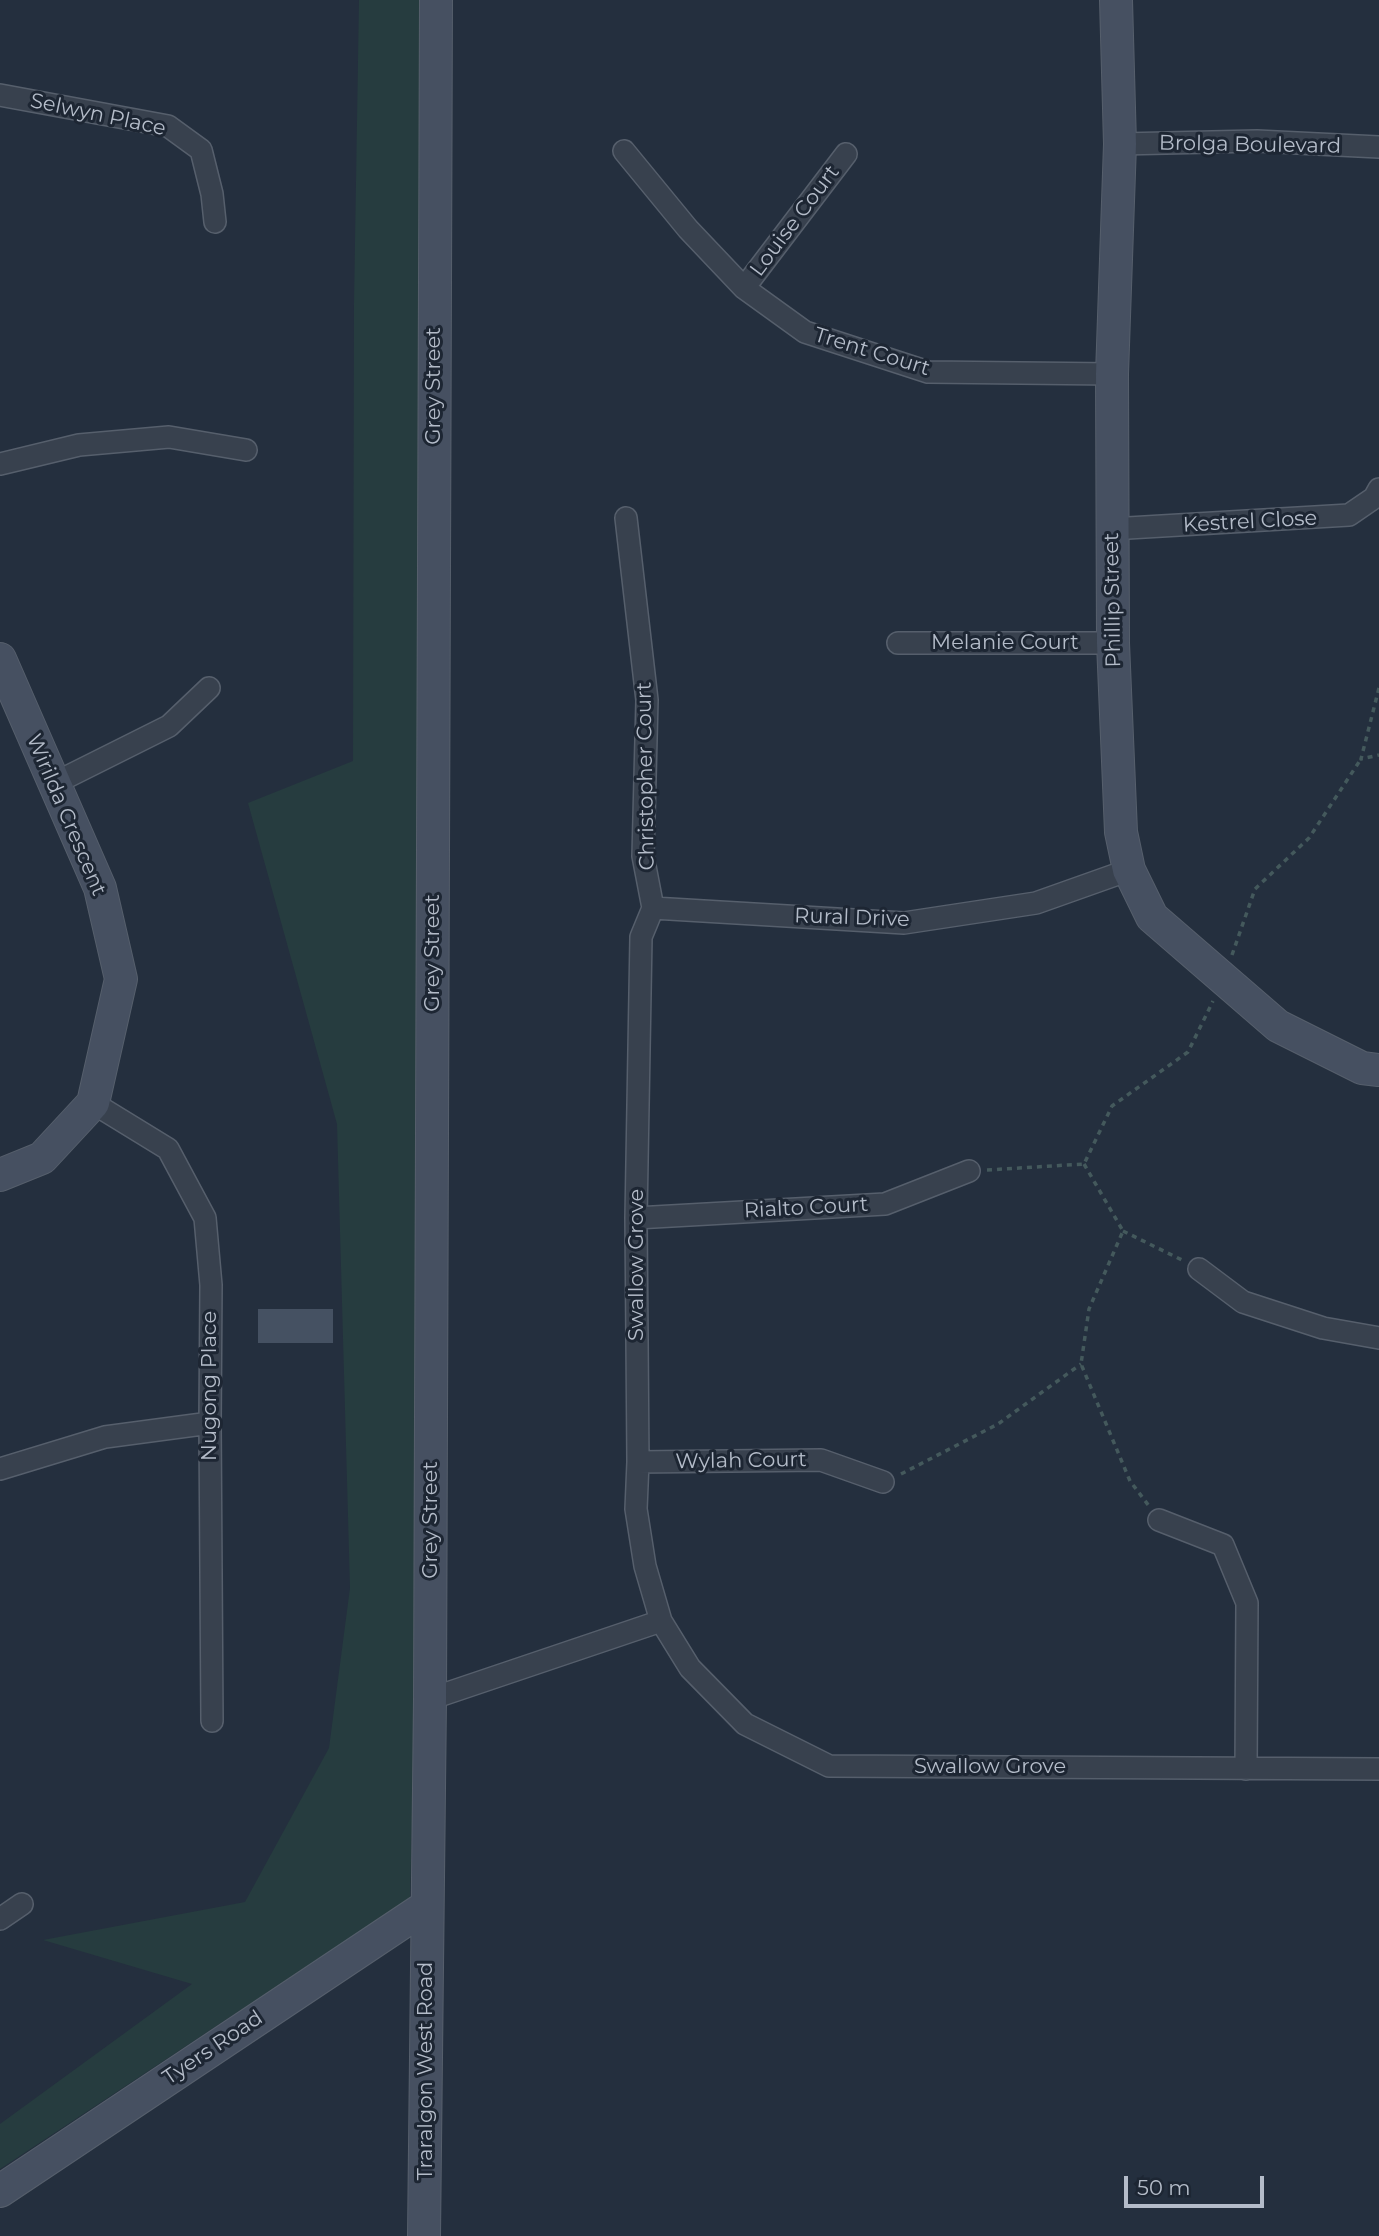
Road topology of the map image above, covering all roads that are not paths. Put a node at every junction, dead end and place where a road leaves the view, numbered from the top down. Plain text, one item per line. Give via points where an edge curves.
1 (436, 0) edge
2 (1116, 0) edge
3 (0, 95) edge
4 (1120, 144) junction
5 (1379, 147) edge
6 (624, 151) dead end
7 (846, 154) dead end
8 (215, 222) dead end
9 (744, 288) junction
10 (1112, 374) junction
11 (246, 450) dead end
12 (0, 464) edge
13 (1379, 489) edge
14 (626, 518) dead end
15 (1111, 529) junction
16 (898, 643) dead end
17 (1113, 643) junction
18 (0, 659) edge
19 (209, 688) dead end
20 (53, 784) junction
21 (1129, 870) junction
22 (653, 908) junction
23 (1379, 1070) edge
24 (93, 1103) junction
25 (969, 1171) road end
26 (0, 1175) edge
27 (636, 1218) junction
28 (1199, 1269) road end
29 (1379, 1338) edge
30 (210, 1423) junction
31 (638, 1462) junction
32 (0, 1469) edge
33 (883, 1482) road end
34 (1159, 1520) road end
35 (661, 1620) junction
36 (430, 1699) junction
37 (212, 1721) dead end
38 (1246, 1769) junction
39 (1379, 1769) edge
40 (22, 1903) dead end
41 (427, 1906) junction
42 (0, 1919) edge
43 (0, 2191) edge
44 (424, 2236) edge

1 - 36 main road, Grey Street
2 - 4 main road, Phillip Street
3 - 8 street, Selwyn Place via 168,126 201,150
4 - 5 street, Brolga Boulevard via 1257,141
4 - 10 main road, Phillip Street
6 - 9 street, Trent Court
7 - 9 street, Louise Court
9 - 10 street, Trent Court via 805,332 928,372
10 - 15 main road, Phillip Street
11 - 12 street via 169,438 79,445
13 - 15 street, Kestrel Close via 1374,498 1349,515
14 - 22 street, Christopher Court via 648,700 643,856
15 - 17 main road, Phillip Street
16 - 17 street, Melanie Court
17 - 21 main road, Phillip Street via 1121,832
18 - 20 main road, Wirilda Crescent
19 - 20 street via 169,726
20 - 24 main road, Wirilda Crescent via 100,888 121,979
21 - 22 street, Rural Drive via 1035,903 904,923
21 - 23 main road, Phillip Street via 1152,917 1278,1026 1362,1068
22 - 27 street, Swallow Grove via 641,937
24 - 26 main road via 42,1158
24 - 30 street, Nugong Place via 168,1149 205,1218 211,1285
25 - 27 street, Rialto Court via 885,1204
27 - 31 street, Swallow Grove
28 - 29 street via 1243,1302 1323,1328
30 - 32 street via 105,1437
30 - 37 street, Nugong Place
31 - 33 street, Wylah Court via 821,1460
31 - 35 street, Swallow Grove via 636,1509 645,1566
34 - 38 street via 1223,1545 1247,1603
35 - 36 street
35 - 38 street, Swallow Grove via 690,1668 745,1724 829,1766
36 - 41 main road, Grey Street
38 - 39 street, Swallow Grove
40 - 42 street
41 - 43 main road, Tyers Road
41 - 44 main road, Traralgon West Road

